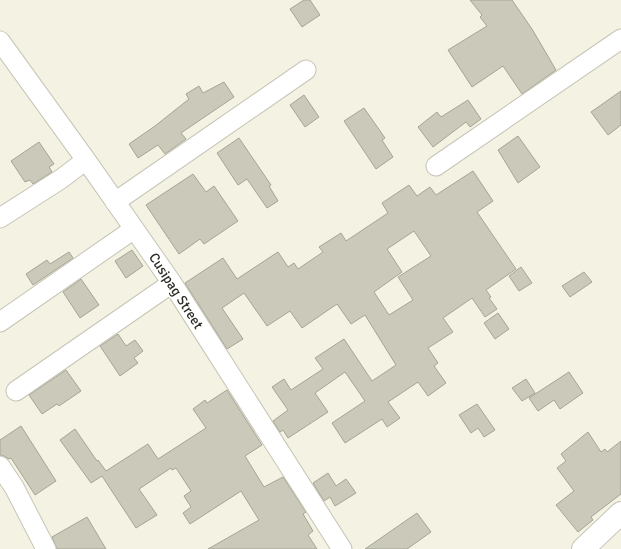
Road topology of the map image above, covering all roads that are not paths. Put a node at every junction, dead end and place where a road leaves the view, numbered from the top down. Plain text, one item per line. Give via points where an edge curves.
1 (621, 39) edge
2 (0, 41) edge
3 (306, 70) dead end
4 (86, 160) junction
5 (436, 166) dead end
6 (115, 202) junction
7 (0, 218) edge
8 (134, 229) junction
9 (172, 283) junction
10 (0, 322) edge
11 (16, 391) dead end
12 (0, 466) edge
13 (621, 513) edge
14 (46, 549) edge
15 (342, 549) edge
16 (583, 549) edge

1 - 5 street
2 - 4 street, Cusipag Street
3 - 6 street
4 - 6 street, Cusipag Street
4 - 7 street via 62,180
6 - 8 street, Cusipag Street
8 - 9 street, Cusipag Street
8 - 10 street
9 - 11 street
9 - 15 street, Cusipag Street
12 - 14 street via 14,487
13 - 16 street

